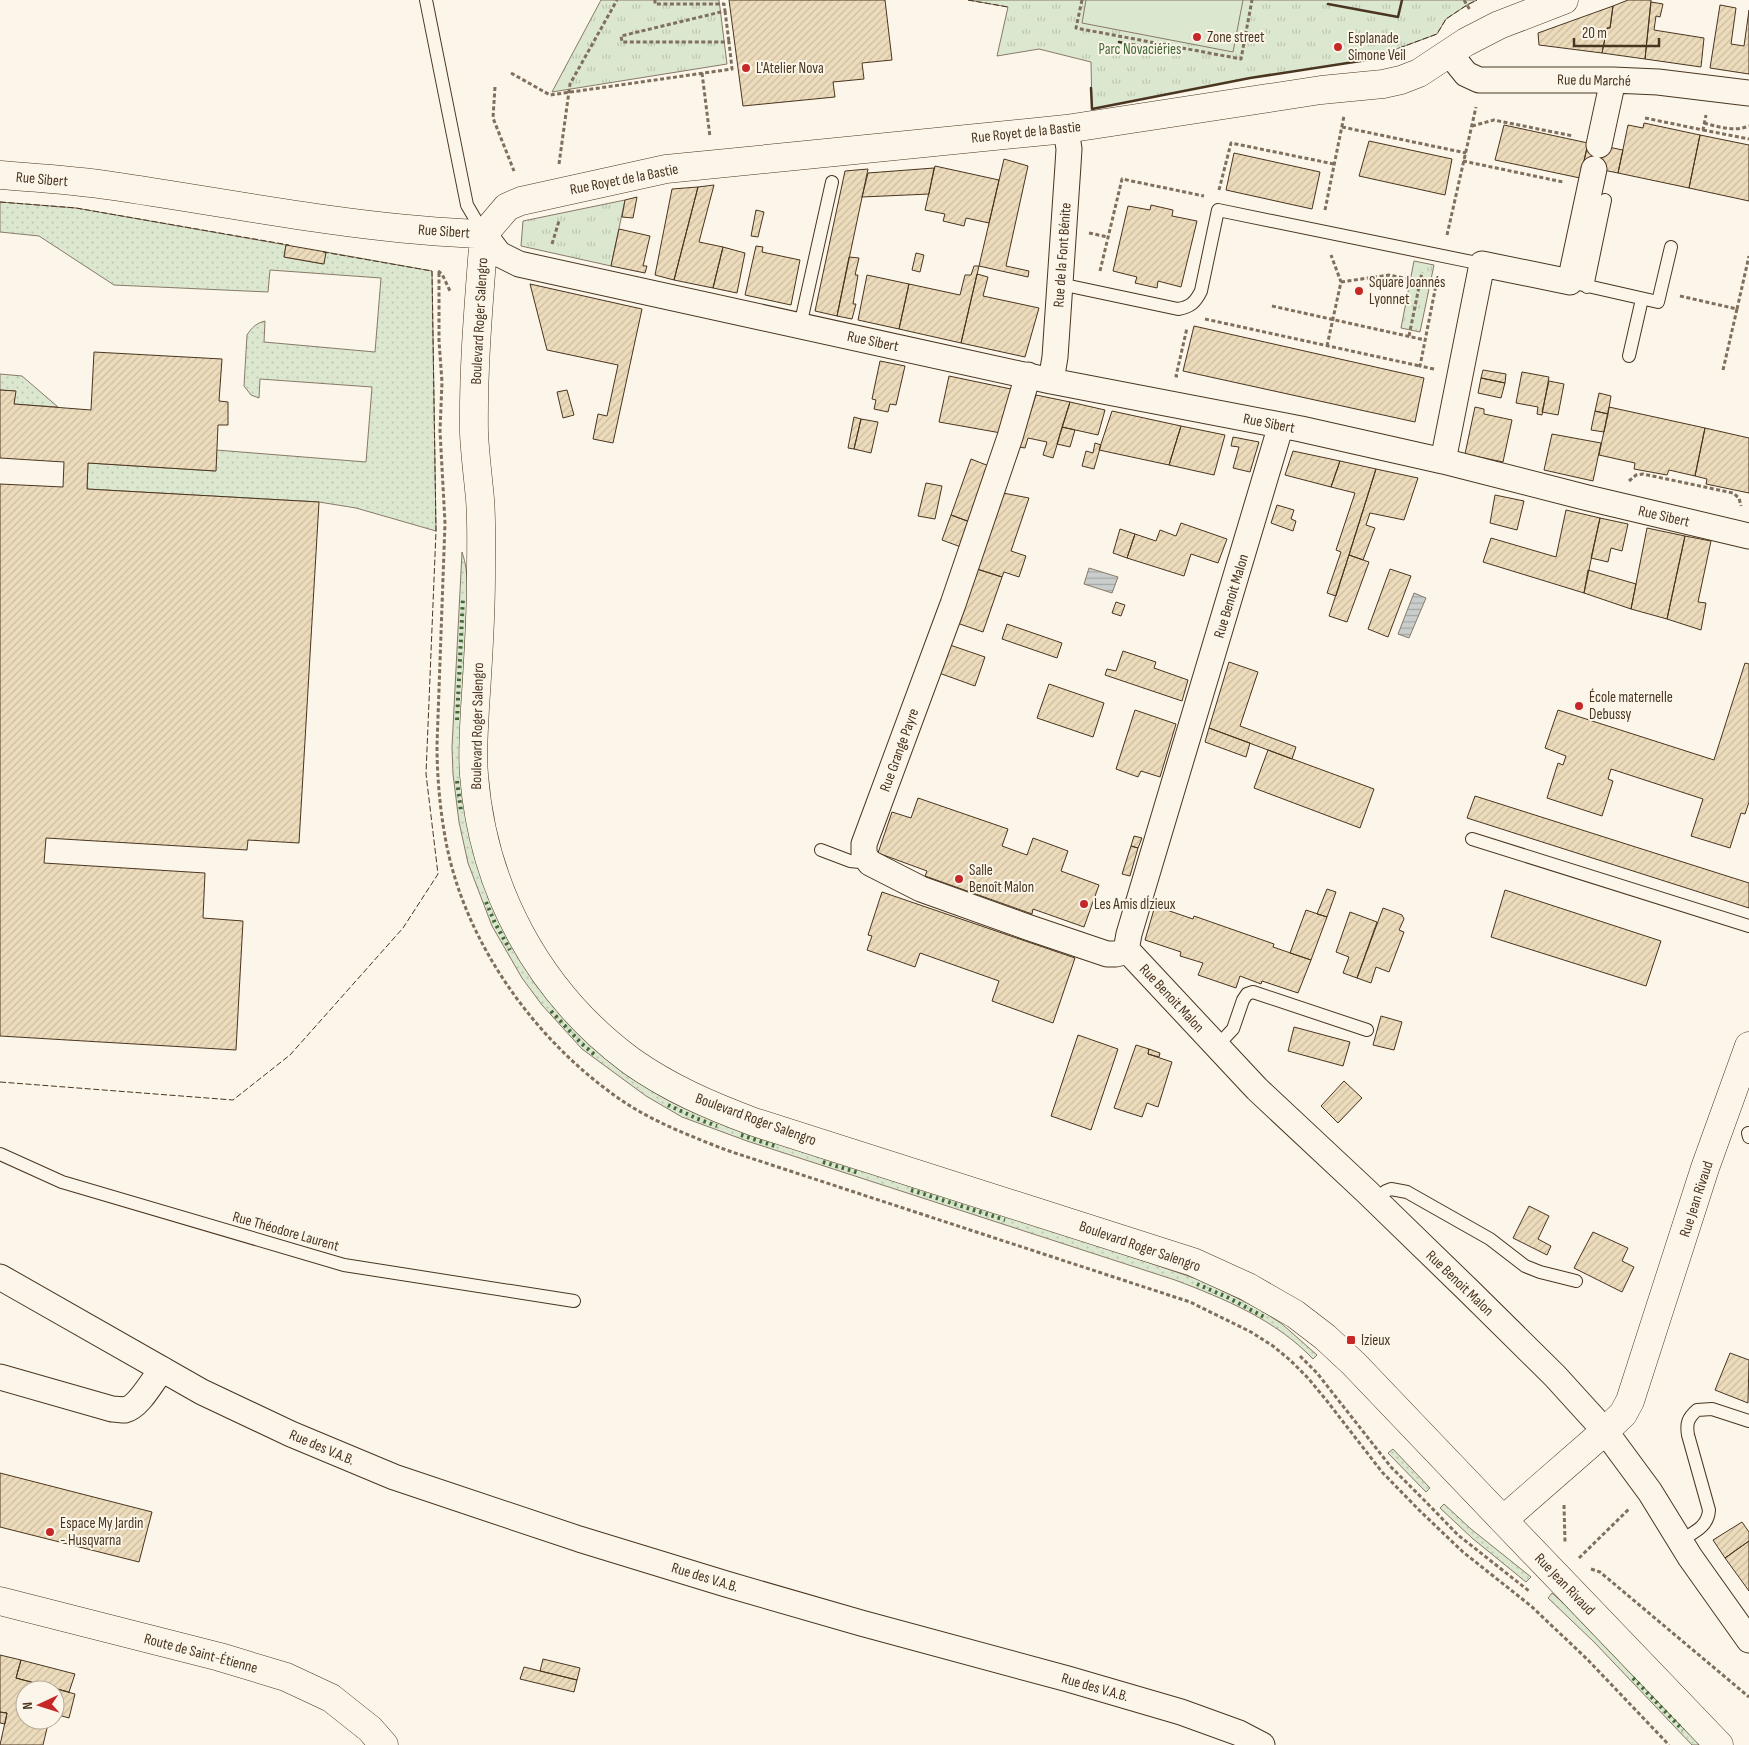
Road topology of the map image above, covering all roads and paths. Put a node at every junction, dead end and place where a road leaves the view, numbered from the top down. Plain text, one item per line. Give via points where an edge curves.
1 (426, 0) edge
2 (617, 0) edge
3 (655, 0) edge
4 (1082, 0) edge
5 (1252, 0) edge
6 (1564, 0) edge
7 (724, 2) edge
8 (725, 11) junction
9 (729, 42) junction
10 (1450, 54) junction
11 (512, 73) dead end
12 (702, 74) junction
13 (1613, 80) junction
14 (495, 87) dead end
15 (568, 93) junction
16 (1749, 93) edge
17 (1477, 102) dead end
18 (1645, 118) dead end
19 (1472, 126) junction
20 (1749, 126) edge
21 (1066, 129) junction
22 (1703, 130) junction
23 (1749, 139) edge
24 (711, 140) dead end
25 (1598, 152) junction
26 (1466, 153) junction
27 (1464, 161) junction
28 (1334, 164) junction
29 (558, 166) dead end
30 (514, 171) dead end
31 (0, 175) edge
32 (832, 182) dead end
33 (1567, 182) dead end
34 (1207, 196) junction
35 (1605, 200) dead end
36 (1218, 210) junction
37 (561, 218) dead end
38 (1320, 230) junction
39 (484, 234) junction
40 (1671, 246) dead end
41 (550, 252) dead end
42 (1426, 252) junction
43 (1442, 255) junction
44 (1331, 257) dead end
45 (1482, 264) junction
46 (1420, 281) junction
47 (1341, 282) junction
48 (1060, 284) junction
49 (1578, 284) junction
50 (1095, 292) junction
51 (451, 298) dead end
52 (1642, 299) junction
53 (1272, 306) dead end
54 (1188, 307) junction
55 (1737, 309) dead end
56 (1332, 319) junction
57 (1222, 323) dead end
58 (800, 326) junction
59 (1409, 336) junction
60 (1425, 340) junction
61 (1327, 346) junction
62 (1629, 356) dead end
63 (1420, 366) junction
64 (1436, 369) dead end
65 (1723, 370) dead end
66 (1040, 378) junction
67 (1186, 378) dead end
68 (1281, 425) junction
69 (1443, 461) junction
70 (1627, 484) dead end
71 (1742, 511) dead end
72 (1749, 536) edge
73 (1472, 839) dead end
74 (821, 850) dead end
75 (870, 863) junction
76 (1749, 926) edge
77 (1128, 951) junction
78 (1367, 1030) dead end
79 (1217, 1046) junction
80 (1749, 1046) edge
81 (0, 1154) edge
82 (1376, 1200) junction
83 (0, 1277) edge
84 (1576, 1281) dead end
85 (574, 1301) dead end
86 (1295, 1352) dead end
87 (162, 1368) junction
88 (0, 1377) edge
89 (1749, 1422) edge
90 (1605, 1432) junction
91 (1563, 1468) junction
92 (1630, 1508) dead end
93 (1503, 1520) junction
94 (1680, 1541) junction
95 (1565, 1545) dead end
96 (1573, 1564) dead end
97 (1600, 1572) dead end
98 (1532, 1594) dead end
99 (0, 1601) edge
100 (1749, 1640) edge
101 (1749, 1697) edge
102 (384, 1745) edge
103 (1262, 1745) edge
104 (1669, 1745) edge
105 (1719, 1745) edge

1 - 39 lane via 462,182 468,205
2 - 15 path
3 - 7 path via 655,4
4 - 5 path via 1076,28 1240,59
6 - 10 street, Rue Royet de la Bastie via 1499,25
7 - 8 path
8 - 9 path
8 - 9 path via 622,36 622,42
9 - 12 path via 732,69
10 - 13 street, Rue du Marché via 1466,74 1479,80
10 - 21 street, Rue Royet de la Bastie via 1419,73 1384,84 1321,90
11 - 15 path via 550,95
12 - 15 path
12 - 24 path
13 - 16 street, Rue du Marché
13 - 25 street
14 - 30 path via 493,118
15 - 29 path
17 - 19 path
18 - 22 path
19 - 25 path via 1494,120
19 - 26 path
20 - 22 path via 1737,129 1704,124
21 - 39 street, Rue Royet de la Bastie via 666,169 521,200 507,207
21 - 48 street, Rue de la Font Bénite via 1069,150
22 - 23 path
25 - 49 street
26 - 27 path
26 - 28 path via 1342,127
27 - 33 path
27 - 43 path
28 - 34 path via 1231,142 1220,189
28 - 38 path
31 - 39 street, Rue Sibert via 110,185 387,226
32 - 58 lane
34 - 36 path
34 - 50 path via 1122,179
35 - 49 lane
36 - 38 lane
36 - 54 lane via 1201,292
37 - 41 path
38 - 42 lane
39 - 58 street, Rue Sibert via 499,254 519,264
39 - 93 street, Boulevard Roger Salengro via 474,431 481,532 481,600 473,771 486,851 502,898 528,947 563,998 597,1033 632,1062 709,1105 1193,1262 1248,1287 1295,1314 1325,1337
40 - 52 lane via 1658,302
42 - 43 lane
42 - 46 path
43 - 45 lane
43 - 60 path
44 - 47 path
45 - 49 street
45 - 69 street
46 - 47 path via 1389,275
46 - 59 path
47 - 56 path
48 - 50 lane
48 - 66 street, Rue de la Font Bénite via 1055,357
49 - 52 lane
50 - 54 lane via 1178,309
51 - 104 path via 447,283 438,271 442,382 440,431 446,523 437,781 446,843 460,892 484,947 530,1016 556,1046 615,1096 681,1132 726,1150 1190,1302 1273,1346 1308,1378 1382,1472 1419,1510 1587,1658
52 - 62 lane
53 - 56 path
54 - 67 path via 1190,316 1176,376
55 - 65 path
56 - 59 path
56 - 61 path
57 - 61 path
58 - 66 street, Rue Sibert
59 - 60 path
60 - 63 path
61 - 63 path
63 - 64 path
66 - 68 street, Rue Sibert
66 - 75 street, Rue Grange Payre via 1010,437 953,604 864,844 864,855
68 - 69 street, Rue Sibert
68 - 77 street, Rue Benoit Malon via 1129,934
69 - 72 street, Rue Sibert
70 - 71 path via 1631,478 1643,474 1733,493 1739,498
73 - 76 lane
74 - 75 lane via 850,861
75 - 77 street via 921,889 1026,927 1107,954
77 - 79 street, Rue Benoit Malon
78 - 79 lane via 1253,992 1246,994 1233,1029
79 - 82 street, Rue Benoit Malon
80 - 90 street, Rue Jean Rivaud via 1635,1388 1623,1414
81 - 85 lane, Rue Théodore Laurent via 62,1182 344,1265
82 - 84 lane via 1391,1189 1407,1192 1490,1240 1525,1266
82 - 90 street, Rue Benoit Malon via 1548,1370
83 - 87 street, Rue des V.A.B.
86 - 98 path via 1317,1373 1391,1467 1458,1535
87 - 88 street via 140,1400 125,1410
87 - 103 street, Rue des V.A.B. via 202,1392 291,1434 404,1480 717,1581 1181,1712
89 - 94 lane via 1712,1409 1697,1410 1688,1419 1686,1427 1709,1510 1703,1527
90 - 91 street, Rue Jean Rivaud
90 - 94 street via 1650,1492
91 - 93 street, Rue Jean Rivaud
91 - 95 path
92 - 96 path
93 - 105 street, Rue Jean Rivaud
94 - 100 street
97 - 101 path
99 - 102 street, Route de Saint-Étienne via 286,1677 331,1698 370,1728

